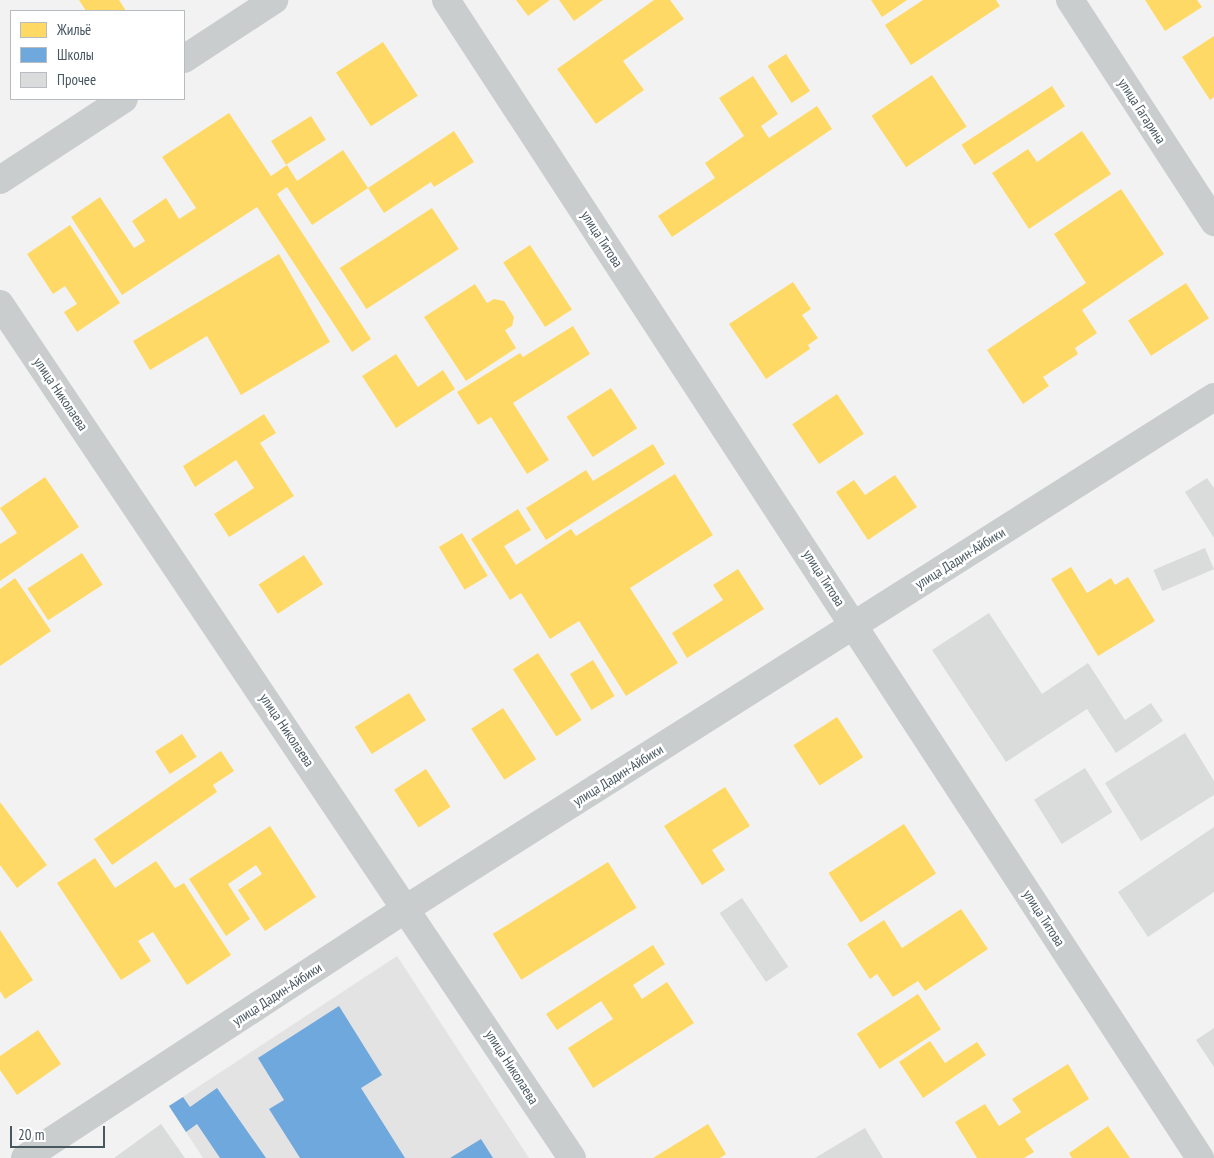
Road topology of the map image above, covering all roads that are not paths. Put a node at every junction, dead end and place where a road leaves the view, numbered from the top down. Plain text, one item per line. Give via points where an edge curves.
1 (274, 0) edge
2 (446, 0) edge
3 (1070, 0) edge
4 (185, 58) edge
5 (122, 100) edge
6 (0, 180) edge
7 (1214, 222) edge
8 (0, 304) edge
9 (1214, 397) edge
10 (854, 624) junction
11 (408, 908) junction
12 (25, 1158) edge
13 (572, 1158) edge
14 (1200, 1158) edge

1 - 4 street
2 - 10 street, улица Титова
3 - 7 street, улица Гагарина
5 - 6 street
8 - 11 street, улица Николаева
9 - 10 street, улица Дадин-Айбики
10 - 11 street, улица Дадин-Айбики
10 - 14 street, улица Титова
11 - 12 street, улица Дадин-Айбики
11 - 13 street, улица Николаева

